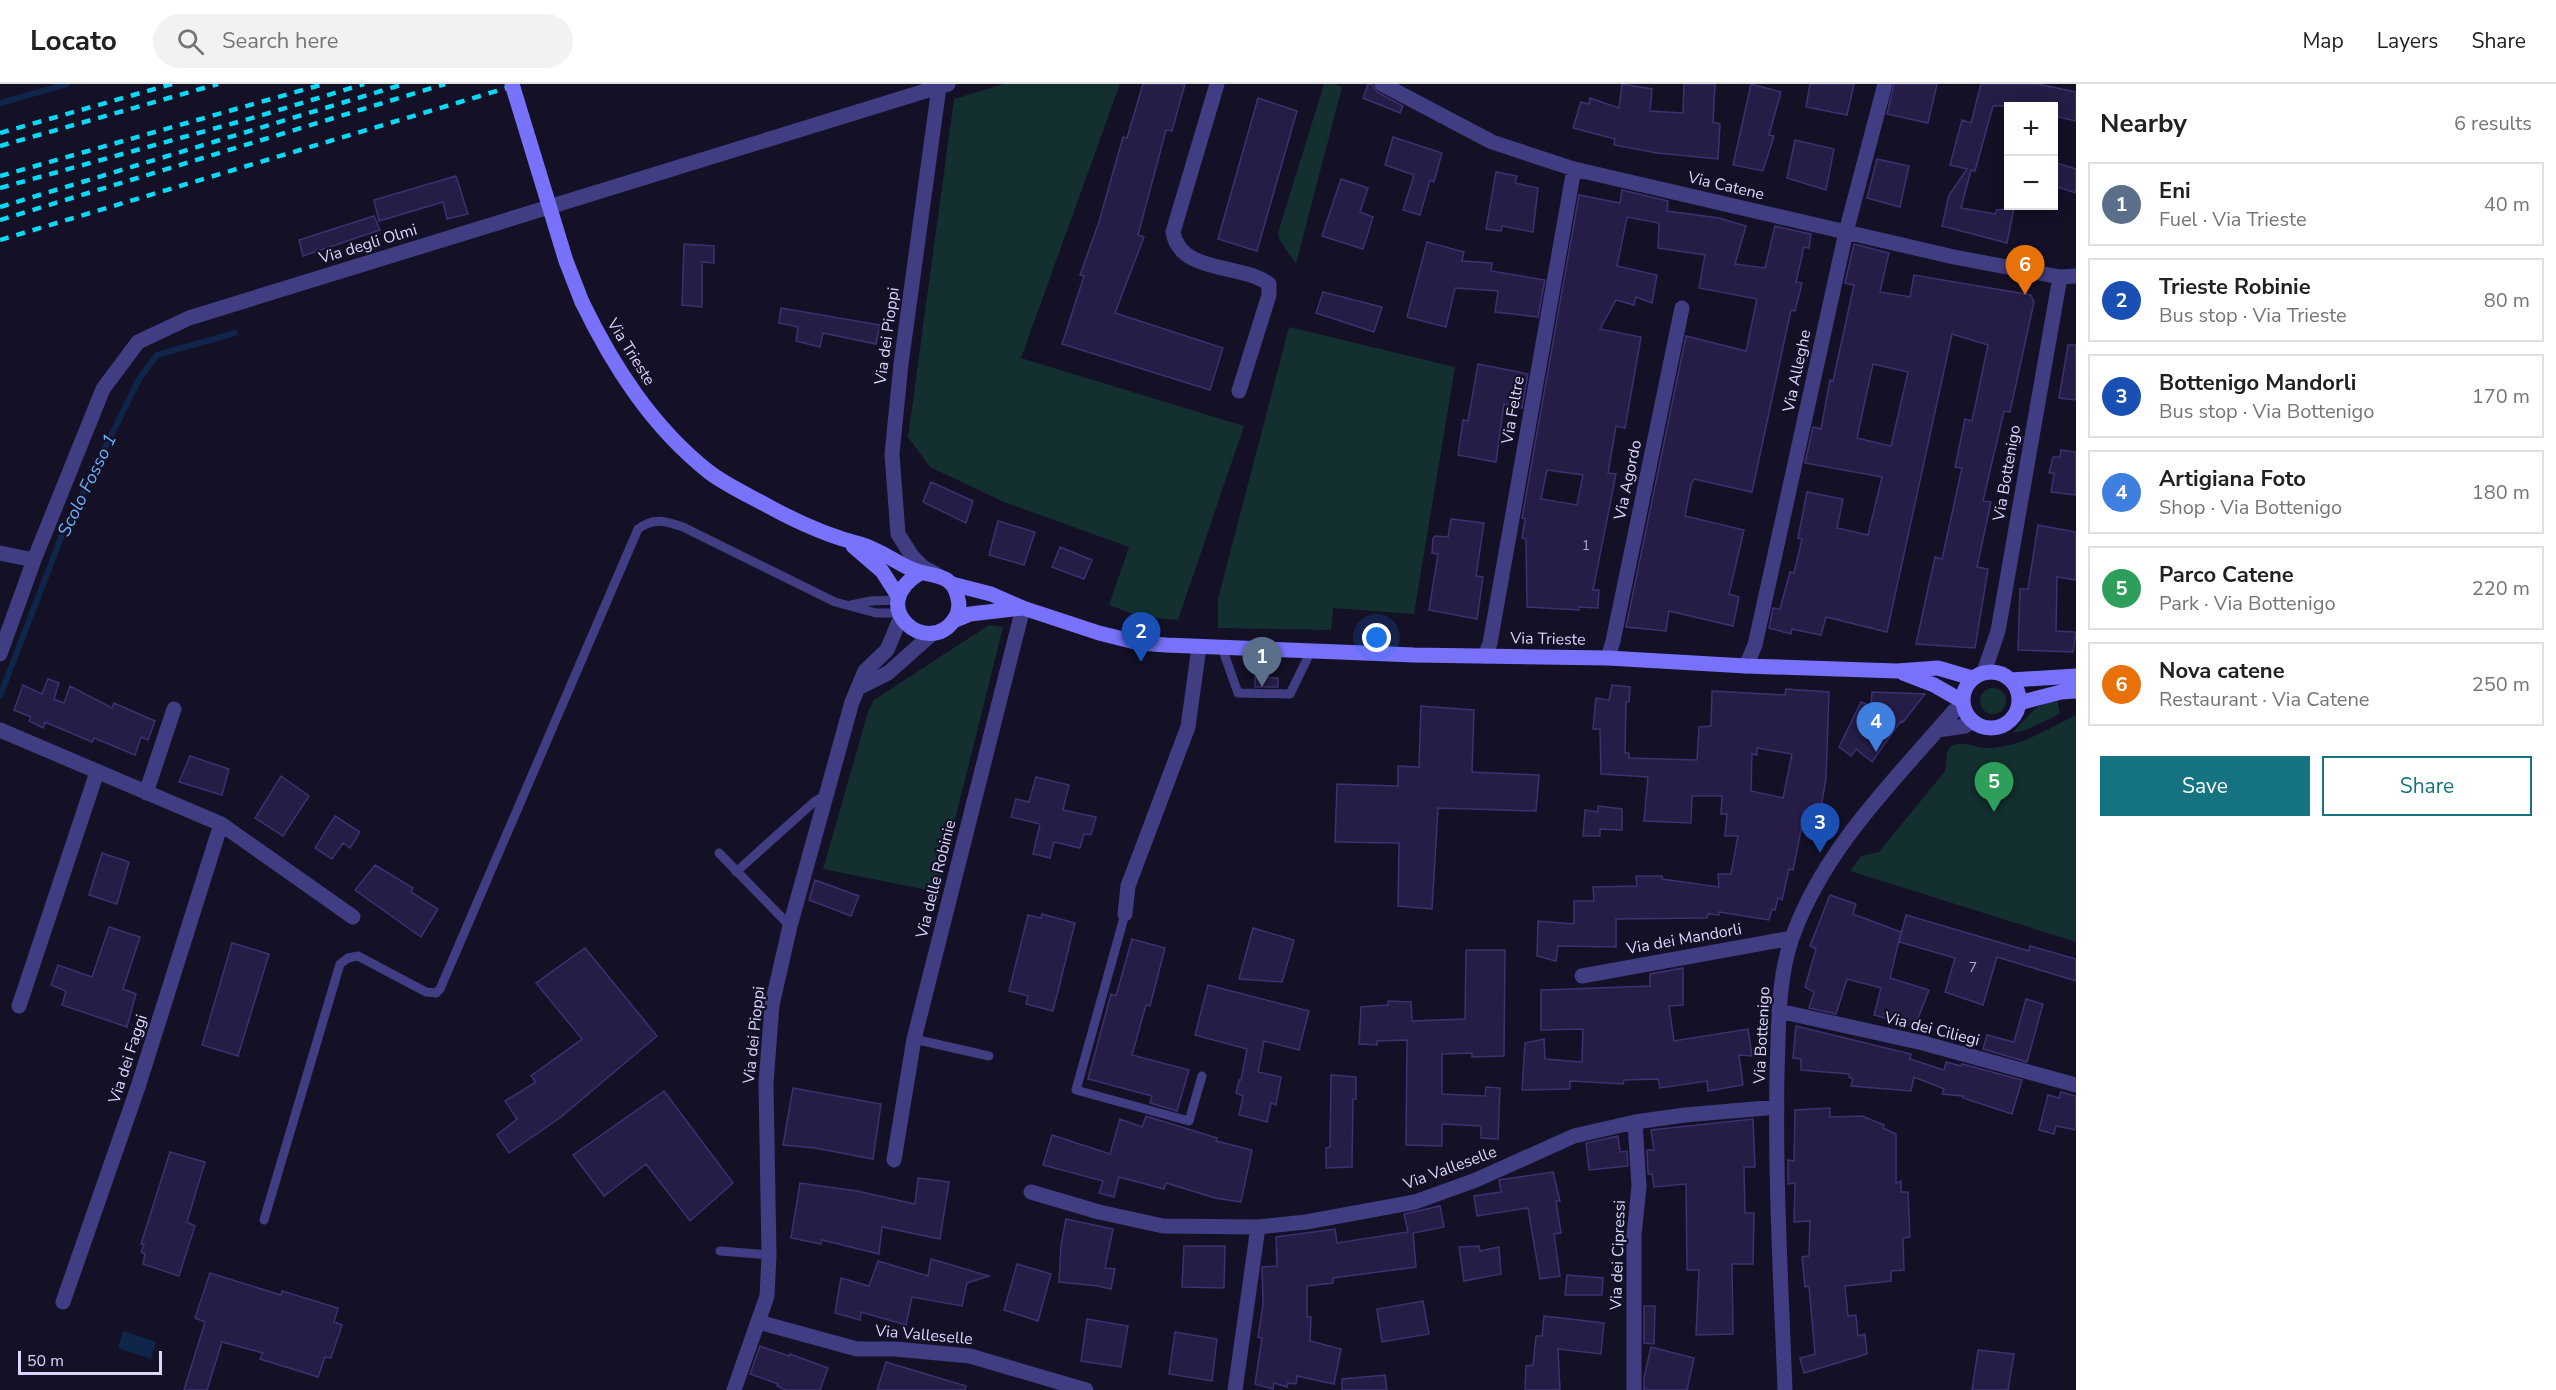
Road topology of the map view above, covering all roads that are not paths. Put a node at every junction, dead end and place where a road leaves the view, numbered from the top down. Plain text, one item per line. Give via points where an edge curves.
1 (512, 84) edge
2 (1217, 84) edge
3 (1382, 84) edge
4 (1885, 84) edge
5 (943, 85) edge
6 (1574, 169) junction
7 (1846, 232) junction
8 (2076, 276) edge
9 (2060, 277) junction
10 (1682, 308) dead end
11 (1239, 391) dead end
12 (865, 550) junction
13 (0, 553) edge
14 (34, 560) junction
15 (920, 573) junction
16 (936, 574) junction
17 (952, 584) junction
18 (899, 607) junction
19 (1023, 608) junction
20 (953, 621) junction
21 (933, 633) junction
22 (1199, 647) junction
23 (1222, 648) junction
24 (1311, 651) junction
25 (0, 654) edge
26 (1485, 656) junction
27 (1608, 658) junction
28 (1746, 666) junction
29 (1897, 671) junction
30 (1978, 675) junction
31 (2076, 676) edge
32 (2011, 680) junction
33 (858, 688) junction
34 (2076, 691) edge
35 (2019, 703) junction
36 (1963, 704) junction
37 (174, 709) dead end
38 (1973, 721) junction
39 (1938, 730) junction
40 (4, 732) edge
41 (97, 772) junction
42 (146, 793) junction
43 (826, 795) junction
44 (221, 824) junction
45 (719, 854) dead end
46 (736, 872) junction
47 (1125, 914) joint
48 (353, 916) dead end
49 (790, 927) junction
50 (1792, 938) junction
51 (1582, 976) dead end
52 (19, 1006) dead end
53 (1779, 1011) junction
54 (914, 1039) junction
55 (989, 1056) dead end
56 (1202, 1077) dead end
57 (2076, 1085) edge
58 (1777, 1107) junction
59 (1635, 1122) junction
60 (894, 1160) dead end
61 (1031, 1192) dead end
62 (264, 1220) dead end
63 (1257, 1227) junction
64 (720, 1251) dead end
65 (769, 1255) junction
66 (63, 1302) dead end
67 (758, 1322) junction
68 (734, 1390) edge
69 (1086, 1390) edge
70 (1235, 1390) edge
71 (1634, 1390) edge
72 (1785, 1390) edge

1 - 12 street, Via Trieste, bridge via 566,261 603,346 630,388 667,433 710,473 790,518
2 - 11 street via 1173,232 1176,244 1188,256 1269,284 1269,296
3 - 6 street, Via Catene via 1492,142
4 - 7 street, Via Alleghe
5 - 14 street, Via degli Olmi via 189,318 138,342 103,389
5 - 16 street, Via dei Pioppi via 901,364 892,454 898,534 912,556
6 - 7 street, Via Catene
6 - 26 street, Via Feltre
7 - 9 street, Via Catene
7 - 28 street, Via Alleghe via 1755,645
8 - 9 street, Via Catene
9 - 30 street, Via Bottenigo via 1998,631
10 - 27 street, Via Agordo
12 - 15 street, Via Trieste
12 - 18 street, Via Trieste via 882,571
13 - 14 street
14 - 25 street, Via degli Olmi
15 - 16 street, Via Trieste
15 - 18 street via 906,582
16 - 17 street, Via Trieste
17 - 19 street, Via Trieste via 991,594
17 - 20 street via 959,603
18 - 21 street, Via Trieste via 910,627
18 - 33 street, Via dei Pioppi via 887,650 865,671
18 - 62 lane via 871,601 849,606 823,597 683,527 659,520 638,529 440,989 436,993 426,992 358,956 340,964
19 - 20 street, Via Trieste via 970,614
19 - 22 street, Via Trieste via 1139,643
19 - 54 street, Via delle Robinie
20 - 21 street, Via Trieste
21 - 33 street via 888,673
22 - 23 street, Via Trieste
22 - 47 street via 1188,728 1128,886
23 - 24 street, Via Trieste
23 - 24 lane via 1238,693 1290,694
24 - 26 street, Via Trieste
26 - 27 street, Via Trieste
27 - 28 street, Via Trieste
28 - 29 street, Via Trieste
29 - 30 street, Via Trieste via 1938,668
29 - 36 street, Via Trieste via 1934,686
30 - 32 street via 1995,672
30 - 36 street via 1966,686
31 - 32 street
32 - 35 street
33 - 43 street, Via dei Pioppi
34 - 35 street
35 - 38 street via 2011,719 2001,726 1984,727
36 - 38 street
36 - 39 street, Via Bottenigo
37 - 42 street
38 - 39 street
39 - 50 street, Via Bottenigo via 1860,819 1822,874
40 - 41 street
41 - 42 street
41 - 52 street
42 - 44 street
43 - 46 lane
43 - 49 street, Via dei Pioppi
44 - 48 street
44 - 66 street, Via dei Faggi via 138,1087
45 - 46 lane
46 - 49 lane
47 - 56 lane via 1076,1090 1189,1121
49 - 65 street, Via dei Pioppi via 772,1005 766,1083
50 - 51 street, Via dei Mandorli
50 - 53 street, Via Bottenigo
53 - 57 street, Via dei Ciliegi
53 - 58 street, Via Bottenigo
54 - 55 lane
54 - 60 street, Via delle Robinie
58 - 59 street, Via Valleselle
58 - 72 street, Via Bottenigo
59 - 63 street, Via Valleselle via 1574,1136 1476,1180 1415,1202
59 - 71 street, Via dei Cipressi via 1639,1186 1634,1235
61 - 63 street, Via Valleselle via 1163,1227
63 - 70 street
64 - 65 lane
65 - 67 street, Via dei Pioppi via 767,1296
67 - 68 street, Via dei Pioppi
67 - 69 street, Via Valleselle via 857,1349 970,1356

